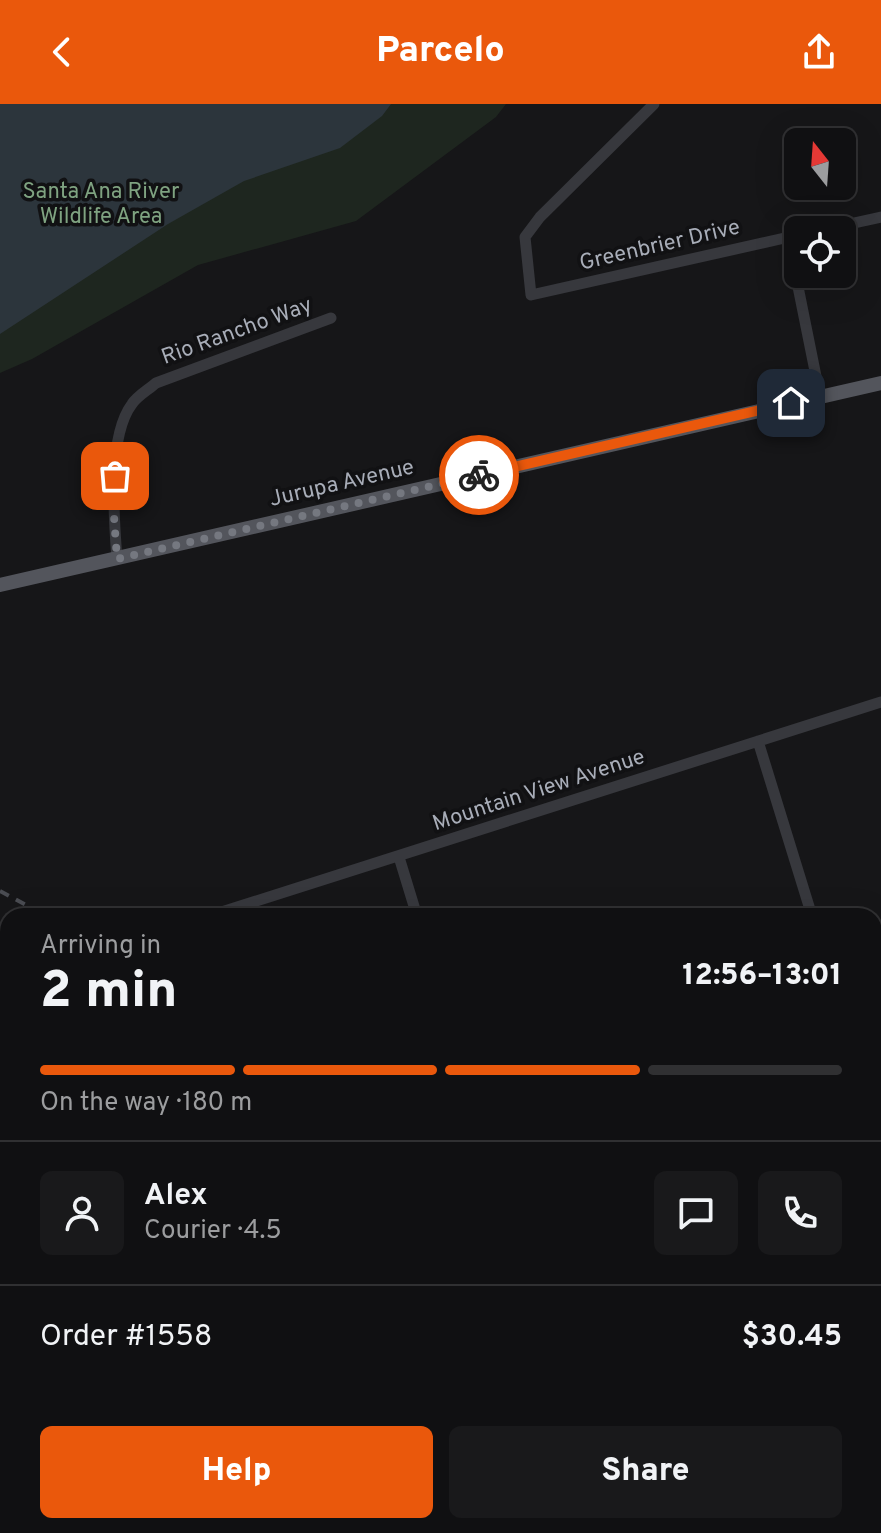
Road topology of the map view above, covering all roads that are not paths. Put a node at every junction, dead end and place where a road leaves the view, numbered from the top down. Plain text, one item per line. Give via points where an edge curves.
1 (654, 104) edge
2 (881, 217) edge
3 (856, 223) edge
4 (784, 238) edge
5 (802, 288) edge
6 (331, 318) dead end
7 (881, 383) edge
8 (820, 396) junction
9 (117, 559) junction
10 (0, 585) edge
11 (881, 702) edge
12 (758, 741) junction
13 (399, 857) junction
14 (235, 908) edge
15 (415, 908) edge
16 (810, 908) edge

1 - 4 street, Greenbrier Drive via 525,237 531,295
2 - 3 street
5 - 8 street
6 - 9 street, Rio Rancho Way via 156,383 132,402 120,425 113,502
7 - 8 main road, Jurupa Avenue
8 - 9 main road, Jurupa Avenue
9 - 10 main road, Jurupa Avenue
11 - 12 street, Mountain View Avenue
12 - 13 street, Mountain View Avenue
12 - 16 street
13 - 14 street, Mountain View Avenue
13 - 15 street

